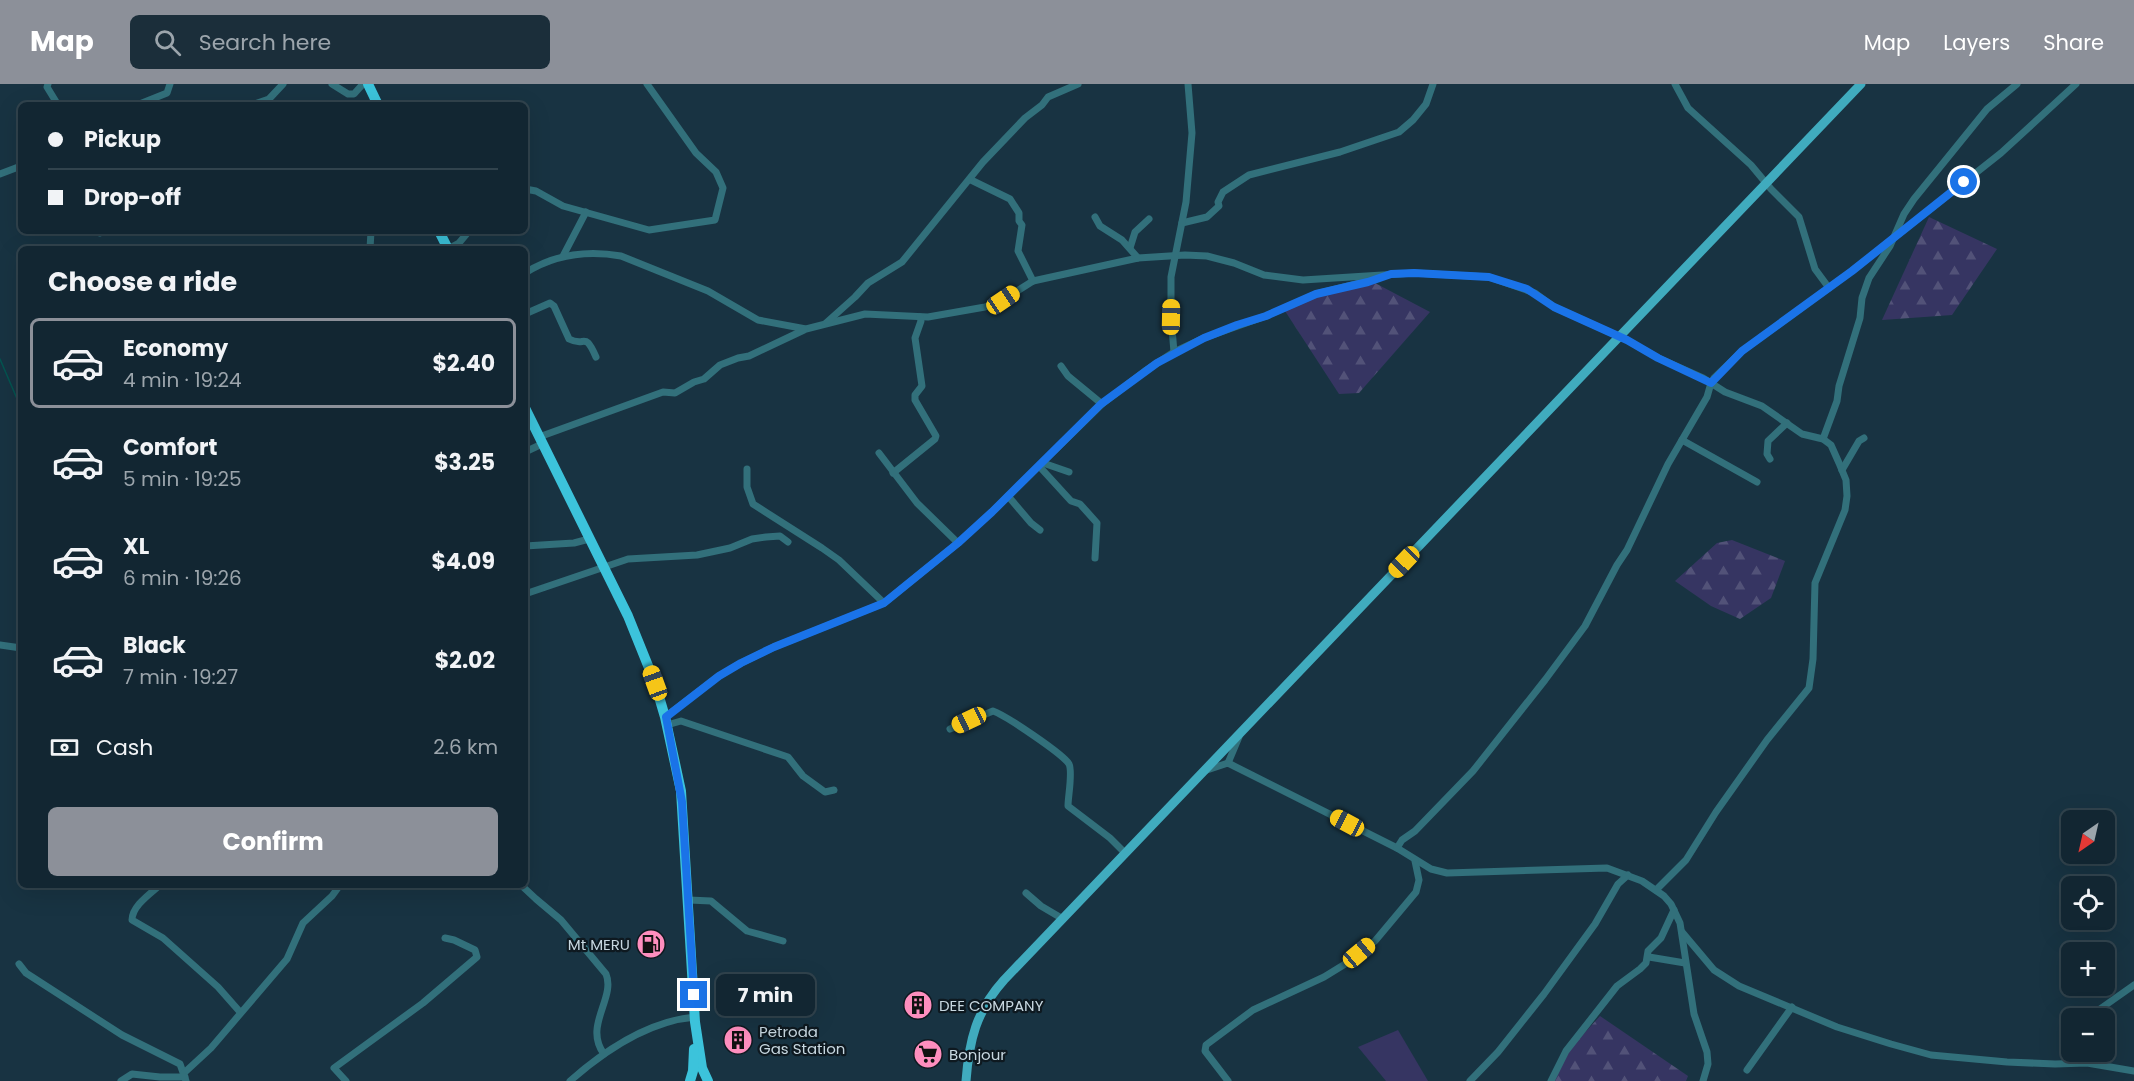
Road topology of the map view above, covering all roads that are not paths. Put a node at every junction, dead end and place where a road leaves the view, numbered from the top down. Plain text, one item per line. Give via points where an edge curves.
1 (48, 84) edge
2 (170, 84) edge
3 (283, 84) edge
4 (332, 84) edge
5 (363, 84) edge
6 (368, 84) edge
7 (647, 84) edge
8 (1078, 84) edge
9 (1188, 84) edge
10 (1433, 84) edge
11 (1675, 84) edge
12 (1861, 84) edge
13 (2017, 84) edge
14 (2076, 84) edge
15 (56, 102) edge
16 (144, 102) edge
17 (260, 102) edge
18 (377, 102) edge
19 (18, 167) edge
20 (0, 174) edge
21 (971, 180) junction
22 (1766, 183) junction
23 (528, 190) edge
24 (586, 213) junction
25 (1095, 217) dead end
26 (1149, 219) dead end
27 (1182, 222) junction
28 (466, 234) edge
29 (1895, 238) junction
30 (454, 246) edge
31 (1130, 248) junction
32 (563, 256) junction
33 (1175, 256) junction
34 (1138, 258) junction
35 (528, 272) edge
36 (1381, 276) junction
37 (1033, 281) junction
38 (1829, 288) junction
39 (528, 313) edge
40 (920, 317) junction
41 (824, 324) junction
42 (806, 328) junction
43 (1620, 337) junction
44 (1174, 352) junction
45 (596, 357) dead end
46 (1061, 366) dead end
47 (1711, 383) junction
48 (1101, 404) junction
49 (528, 414) edge
50 (1787, 423) junction
51 (1864, 438) dead end
52 (1823, 439) junction
53 (540, 440) junction
54 (1682, 440) junction
55 (528, 450) edge
56 (879, 453) dead end
57 (1770, 459) dead end
58 (1041, 464) junction
59 (747, 469) dead end
60 (1842, 470) junction
61 (1069, 472) dead end
62 (893, 473) junction
63 (1757, 482) dead end
64 (1008, 496) junction
65 (1040, 530) dead end
66 (589, 539) junction
67 (788, 542) dead end
68 (958, 543) junction
69 (528, 546) edge
70 (1095, 558) dead end
71 (603, 566) junction
72 (528, 593) edge
73 (884, 603) junction
74 (0, 645) edge
75 (18, 648) edge
76 (667, 721) junction
77 (950, 729) dead end
78 (1241, 732) junction
79 (1228, 763) junction
80 (1205, 771) junction
81 (834, 790) dead end
82 (1397, 848) junction
83 (1125, 854) junction
84 (1415, 861) junction
85 (1628, 875) junction
86 (157, 888) edge
87 (338, 888) edge
88 (524, 888) edge
89 (1656, 890) junction
90 (1026, 893) dead end
91 (689, 900) junction
92 (1674, 910) junction
93 (1063, 919) junction
94 (1682, 932) junction
95 (445, 938) dead end
96 (783, 941) dead end
97 (1649, 957) junction
98 (1685, 963) junction
99 (19, 964) dead end
100 (2134, 985) edge
101 (1792, 1007) junction
102 (2101, 1008) edge
103 (240, 1012) junction
104 (695, 1020) junction
105 (970, 1046) junction
106 (604, 1054) junction
107 (2065, 1063) joint
108 (1747, 1071) dead end
109 (2134, 1071) edge
110 (185, 1077) edge
111 (121, 1081) edge
112 (346, 1081) edge
113 (570, 1081) edge
114 (690, 1081) edge
115 (708, 1081) edge
116 (966, 1081) edge
117 (972, 1081) edge
118 (1228, 1081) edge
119 (1470, 1081) edge
120 (1551, 1081) edge
121 (1703, 1081) edge

1 - 15 street
2 - 16 street via 167,93
3 - 17 street
4 - 5 street via 354,94
6 - 18 highway
7 - 24 street via 696,153 716,172 723,188 715,220 649,230
8 - 21 street via 1048,97 1025,117
9 - 27 street via 1192,133
10 - 27 street via 1426,104 1399,132 1249,175 1223,192 1219,207 1207,217
11 - 22 street via 1688,108
12 - 22 main road
13 - 29 street via 1987,109 1914,199
14 - 29 street via 2001,153
19 - 20 street
21 - 37 street via 1010,199 1019,213 1022,225 1018,251
21 - 41 street via 902,262 868,283
22 - 38 street via 1799,217 1815,269
22 - 43 main road
23 - 24 street
24 - 32 street
25 - 31 street via 1100,226
26 - 31 street via 1136,232
27 - 33 street
28 - 30 street
29 - 38 street
29 - 52 street via 1869,278 1837,401
31 - 34 street
32 - 35 street
32 - 42 street via 621,256 708,291 758,320
33 - 34 street
33 - 36 street via 1207,256 1264,275 1303,280
33 - 44 street via 1171,317
34 - 37 street
36 - 43 street via 1461,274 1499,279 1527,289 1554,307
36 - 44 street via 1316,294
37 - 40 street via 992,306
38 - 47 street via 1742,351
39 - 45 street via 550,303 569,339 590,342
40 - 41 street via 865,314
40 - 62 street via 915,338 922,386 915,400 936,436
41 - 42 street
42 - 53 street via 749,356 720,365 704,379 675,393 663,392
43 - 47 street
43 - 78 main road
44 - 48 street
46 - 48 street
47 - 50 street via 1762,406
47 - 54 street
48 - 58 street
49 - 53 highway
50 - 52 street via 1802,434
50 - 57 street via 1768,441
51 - 60 street
52 - 60 street via 1831,445
53 - 55 street
53 - 66 highway
54 - 63 street
54 - 82 street via 1585,626 1473,771
56 - 62 street
58 - 61 street
58 - 64 street
58 - 70 street via 1071,501 1080,504 1097,523
59 - 73 street via 747,487 753,504 839,560
60 - 89 street via 1847,503 1816,580 1809,688 1767,740 1686,860
62 - 68 street
64 - 65 street
64 - 68 street
66 - 69 street
66 - 71 highway
67 - 71 street via 780,536 766,537 697,555 628,559
68 - 73 street
71 - 72 street
71 - 76 highway via 642,649
73 - 76 street via 741,663 719,676
74 - 75 street
76 - 81 street via 681,721 788,757 803,776 825,792
76 - 91 highway via 681,791
77 - 83 street via 993,711 1045,744 1070,768 1068,806
78 - 79 street
78 - 80 main road
79 - 80 street
79 - 82 street
80 - 83 main road
82 - 84 street
83 - 93 main road
84 - 85 street via 1447,873 1607,868
84 - 118 street via 1419,880 1416,892 1375,941 1324,977 1253,1010 1206,1045 1205,1051
85 - 89 street
85 - 119 street via 1617,884 1595,924 1544,994
86 - 103 street via 132,913 132,920 163,938
87 - 103 street via 303,923 287,959
88 - 106 street via 561,920 609,980 597,1036
89 - 92 street
90 - 93 street
91 - 96 street via 711,901 747,931
91 - 104 highway
92 - 94 street
92 - 97 street via 1661,938 1648,951
93 - 105 main road via 989,998
94 - 98 street
94 - 101 street via 1724,977
95 - 112 street via 475,950 477,957 423,1003 334,1068
97 - 98 street
97 - 120 street via 1617,986 1566,1051
98 - 121 street via 1694,1014 1707,1052
99 - 110 street via 26,973 122,1035 180,1064
100 - 102 street
101 - 107 street via 1837,1027 1931,1055
101 - 108 street
103 - 110 street
104 - 106 street via 677,1019
104 - 114 highway
104 - 115 highway via 702,1068
105 - 116 main road
105 - 117 main road
106 - 113 street
107 - 109 street
110 - 111 street via 132,1074

